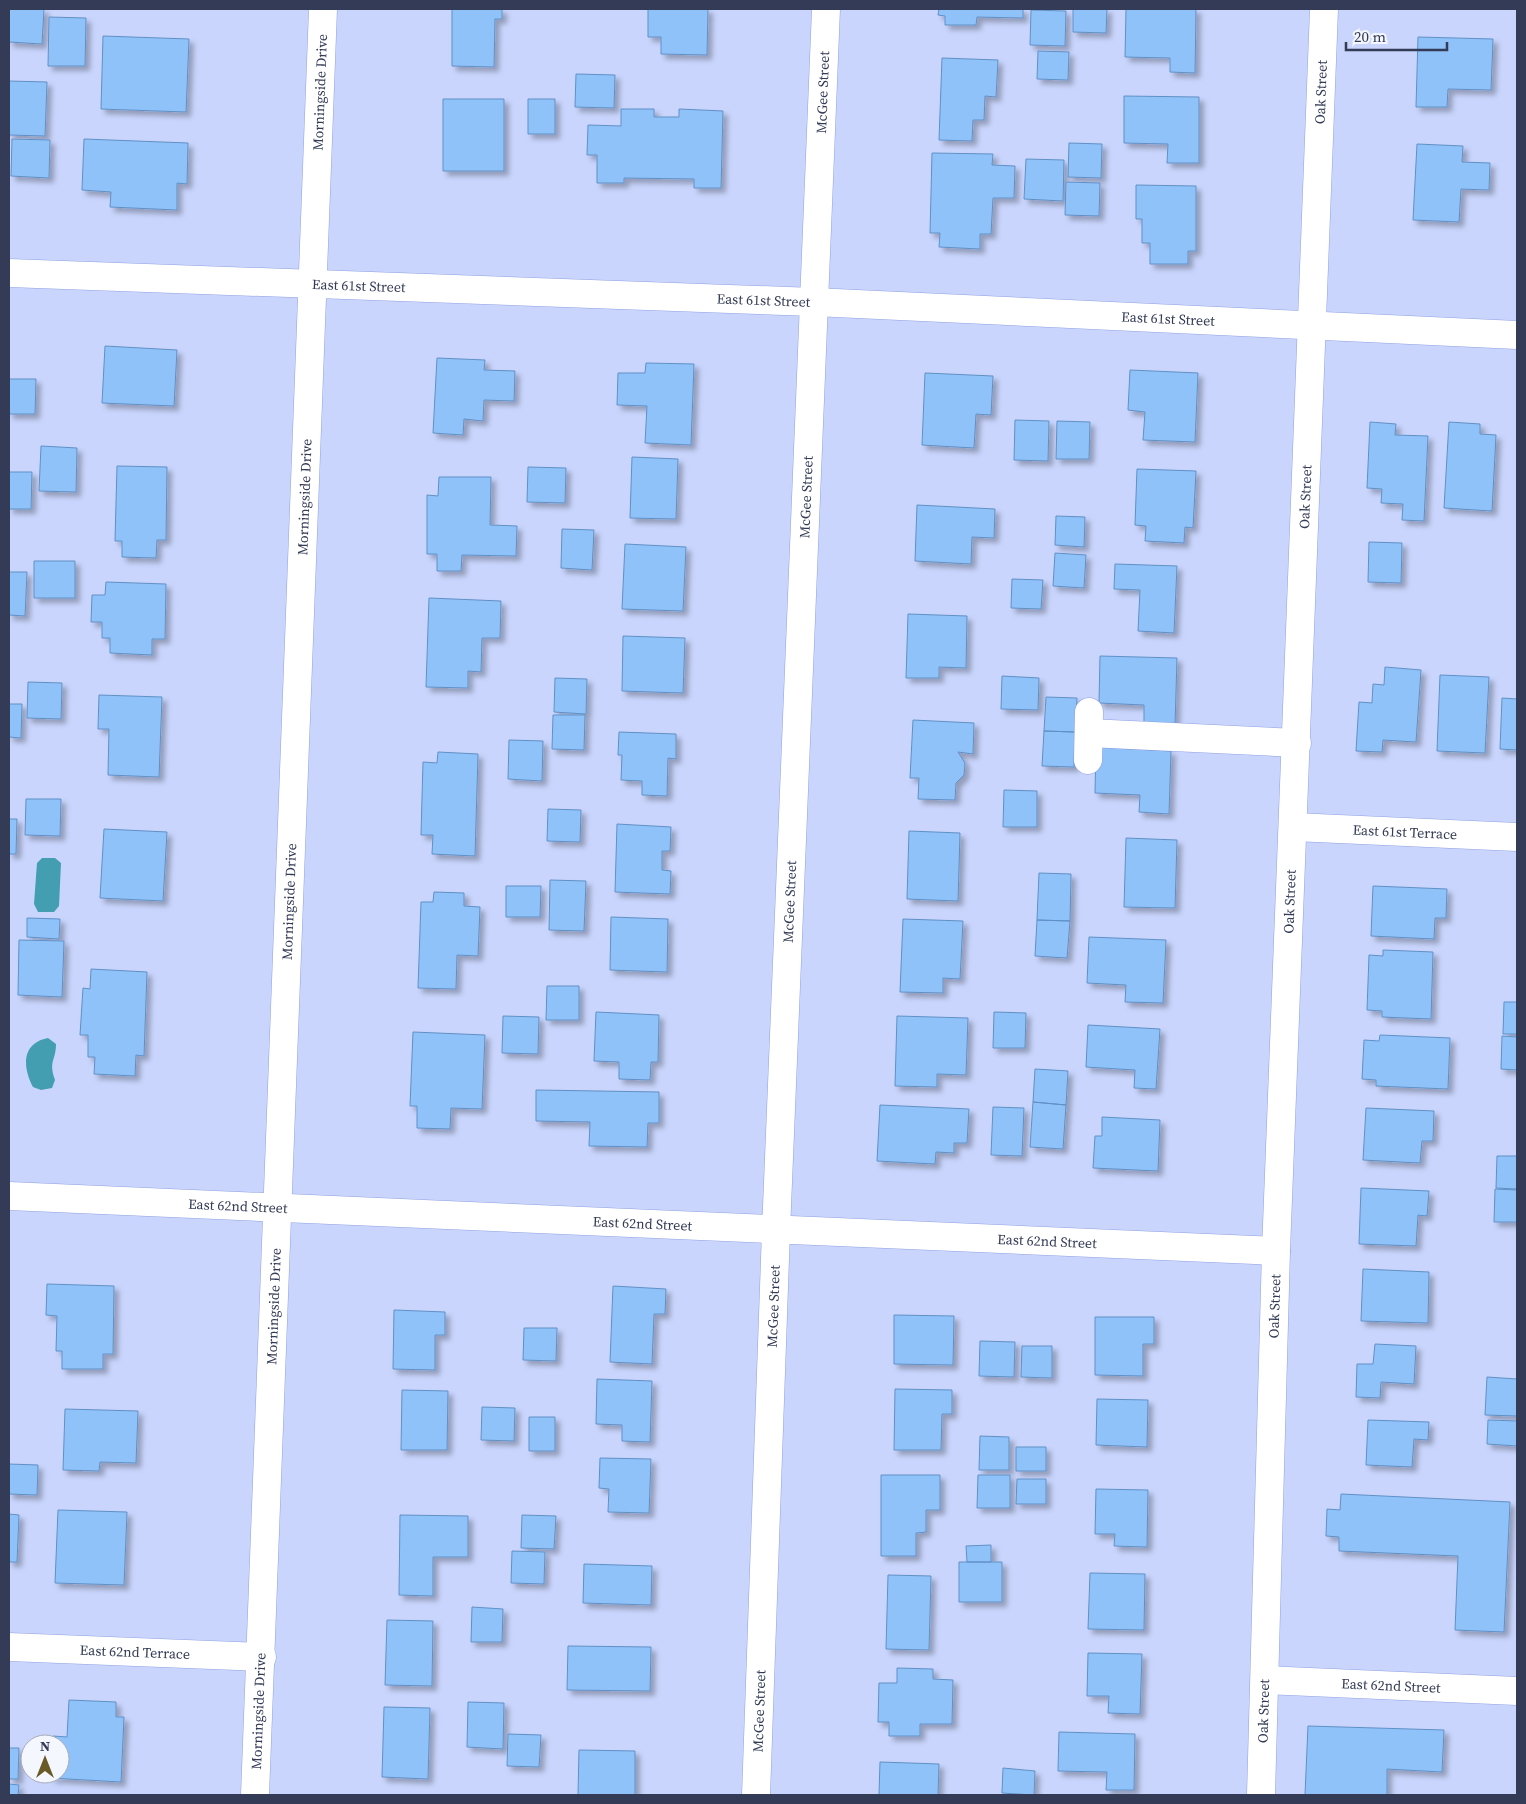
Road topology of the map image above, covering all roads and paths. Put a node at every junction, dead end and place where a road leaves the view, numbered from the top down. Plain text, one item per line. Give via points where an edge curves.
1 (323, 9) edge
2 (826, 9) edge
3 (1324, 9) edge
4 (9, 272) edge
5 (312, 284) junction
6 (814, 302) junction
7 (1314, 325) junction
8 (1517, 336) edge
9 (1089, 735) dead end
10 (1297, 743) junction
11 (1294, 827) junction
12 (1517, 837) edge
13 (9, 1196) edge
14 (278, 1209) junction
15 (776, 1230) junction
16 (1276, 1251) junction
17 (9, 1646) edge
18 (262, 1657) junction
19 (1265, 1680) junction
20 (1517, 1692) edge
21 (255, 1795) edge
22 (756, 1795) edge
23 (1261, 1795) edge

1 - 5 street, Morningside Drive
2 - 6 street, McGee Street
3 - 7 street, Oak Street
4 - 5 street, East 61st Street
5 - 6 street, East 61st Street
5 - 14 street, Morningside Drive
6 - 7 street, East 61st Street
6 - 15 street, McGee Street
7 - 8 street, East 61st Street
7 - 10 street, Oak Street
9 - 10 street
10 - 11 street, Oak Street
11 - 12 street, East 61st Terrace
11 - 16 street, Oak Street
13 - 14 street, East 62nd Street
14 - 15 street, East 62nd Street
14 - 18 street, Morningside Drive
15 - 16 street, East 62nd Street
15 - 22 street, McGee Street
16 - 19 street, Oak Street
17 - 18 street, East 62nd Terrace
18 - 21 street, Morningside Drive
19 - 20 street, East 62nd Street
19 - 23 street, Oak Street

